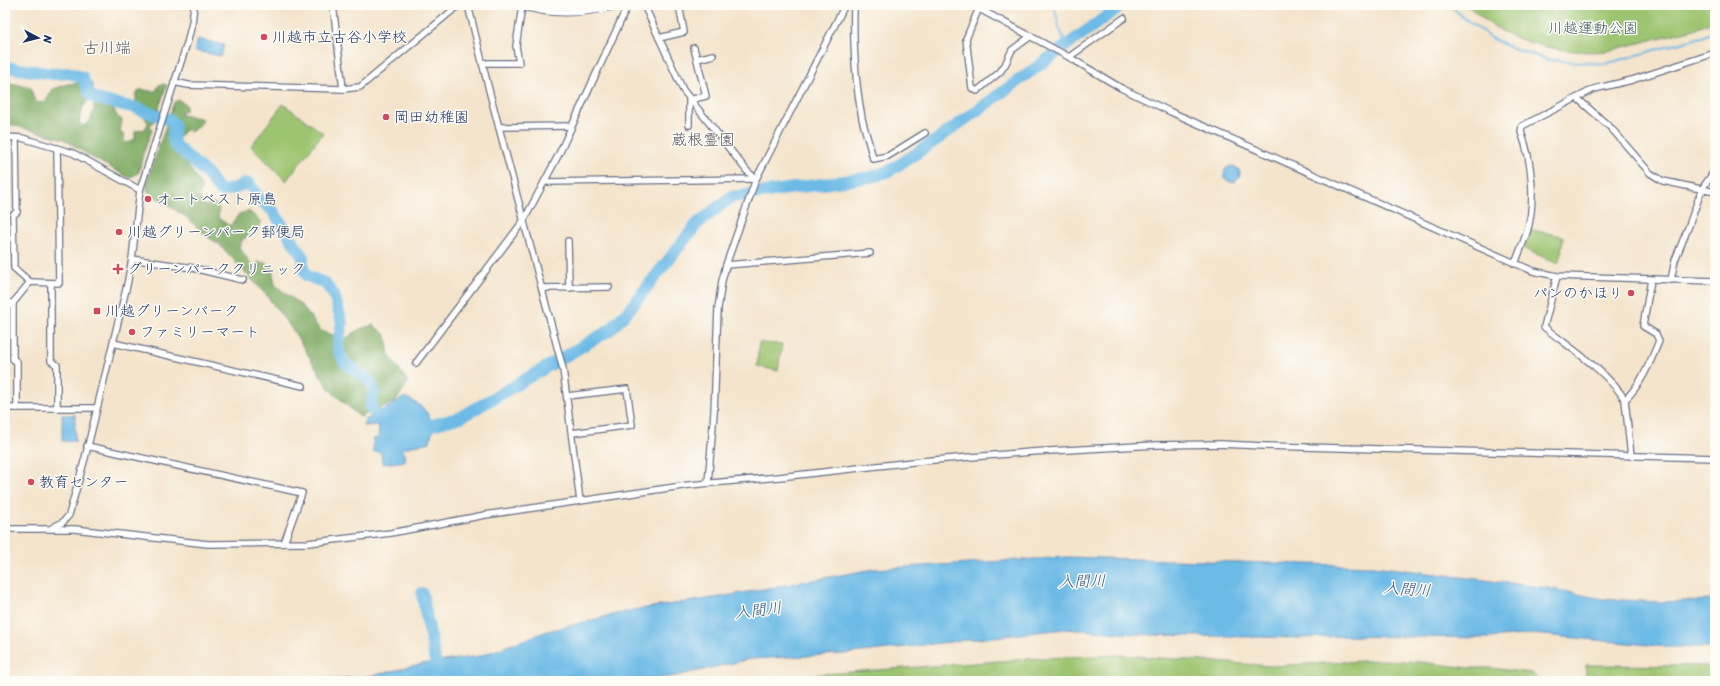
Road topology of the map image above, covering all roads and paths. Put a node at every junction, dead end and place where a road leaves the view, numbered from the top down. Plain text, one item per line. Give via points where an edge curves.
1 (194, 5) edge
2 (333, 5) edge
3 (459, 5) edge
4 (468, 5) edge
5 (618, 5) edge
6 (628, 5) edge
7 (644, 5) edge
8 (678, 5) edge
9 (845, 5) edge
10 (854, 5) edge
11 (972, 5) edge
12 (521, 6) edge
13 (574, 8) edge
14 (979, 8) junction
15 (1124, 18) dead end
16 (1031, 36) junction
17 (659, 38) junction
18 (694, 48) dead end
19 (1715, 53) edge
20 (713, 55) dead end
21 (1068, 56) junction
22 (697, 59) junction
23 (482, 63) junction
24 (174, 82) junction
25 (343, 89) junction
26 (1577, 98) junction
27 (689, 100) junction
28 (689, 125) dead end
29 (571, 126) junction
30 (499, 127) junction
31 (925, 133) dead end
32 (5, 137) edge
33 (16, 138) junction
34 (57, 148) junction
35 (1715, 170) edge
36 (756, 179) junction
37 (545, 182) junction
38 (1702, 189) junction
39 (140, 190) junction
40 (1715, 192) edge
41 (524, 220) junction
42 (568, 241) dead end
43 (870, 253) dead end
44 (132, 259) junction
45 (1514, 264) junction
46 (726, 265) junction
47 (1557, 276) junction
48 (243, 280) dead end
49 (1651, 280) junction
50 (1671, 280) junction
51 (1715, 281) edge
52 (30, 282) junction
53 (51, 283) junction
54 (609, 287) dead end
55 (542, 288) junction
56 (569, 288) junction
57 (5, 303) edge
58 (13, 303) junction
59 (113, 343) junction
60 (416, 363) dead end
61 (303, 386) dead end
62 (567, 396) junction
63 (1625, 400) junction
64 (5, 408) edge
65 (17, 408) junction
66 (58, 408) junction
67 (96, 408) junction
68 (572, 433) junction
69 (87, 446) junction
70 (1632, 456) junction
71 (1715, 458) edge
72 (708, 483) junction
73 (580, 501) junction
74 (5, 529) edge
75 (50, 529) junction
76 (284, 544) junction

1 - 24 street via 188,40
2 - 25 street
3 - 25 street via 360,87
4 - 23 street
5 - 13 street
6 - 29 street
7 - 17 street
8 - 17 street via 684,32
9 - 36 street
10 - 31 street via 855,55 862,118 873,159 888,156
11 - 14 street
12 - 13 street via 559,12
12 - 23 street via 516,46 519,63
14 - 16 street
14 - 16 street via 966,38 974,90 982,88 1000,72 1012,50
15 - 21 street
16 - 21 street
17 - 27 street
18 - 22 street
19 - 26 street via 1632,80 1594,89
20 - 22 street
21 - 45 street via 1121,88 1171,112
22 - 27 street via 706,96
23 - 30 street
24 - 25 street via 188,85
24 - 39 street
26 - 38 street via 1611,128 1650,173 1663,181
26 - 45 street via 1522,126 1521,132 1531,166 1531,204 1527,231
27 - 28 street
27 - 36 street
29 - 30 street
29 - 37 street
30 - 41 street
32 - 33 street
33 - 34 street
33 - 52 street via 14,268
34 - 39 street via 88,160
34 - 53 street via 59,283
35 - 38 street
36 - 37 street
36 - 46 street
37 - 41 street
38 - 40 street
38 - 50 street via 1675,260
39 - 44 street
41 - 55 street
41 - 60 street
42 - 56 street
43 - 46 street
44 - 48 street via 192,268
44 - 59 street
45 - 47 street
46 - 72 street via 718,308
47 - 49 street
47 - 63 street via 1544,327 1609,380
49 - 50 street
49 - 63 street via 1642,326 1656,334 1659,341 1648,369 1635,390
50 - 51 street
52 - 53 street
52 - 58 street
53 - 66 street via 51,360 57,365
54 - 56 street
55 - 56 street
55 - 62 street via 563,369
57 - 58 street
58 - 65 street via 13,360 18,362
59 - 61 street
59 - 67 street
62 - 68 street
62 - 68 street via 627,389 632,425
63 - 70 street
64 - 65 street
65 - 66 street
66 - 67 street
67 - 69 street
68 - 73 street
69 - 75 street via 68,515 63,522
69 - 76 street via 302,494
70 - 71 street
70 - 72 street via 1221,444 1156,445 961,457
72 - 73 street
73 - 76 street via 485,515 391,533
74 - 75 street
75 - 76 street via 122,533 208,544

